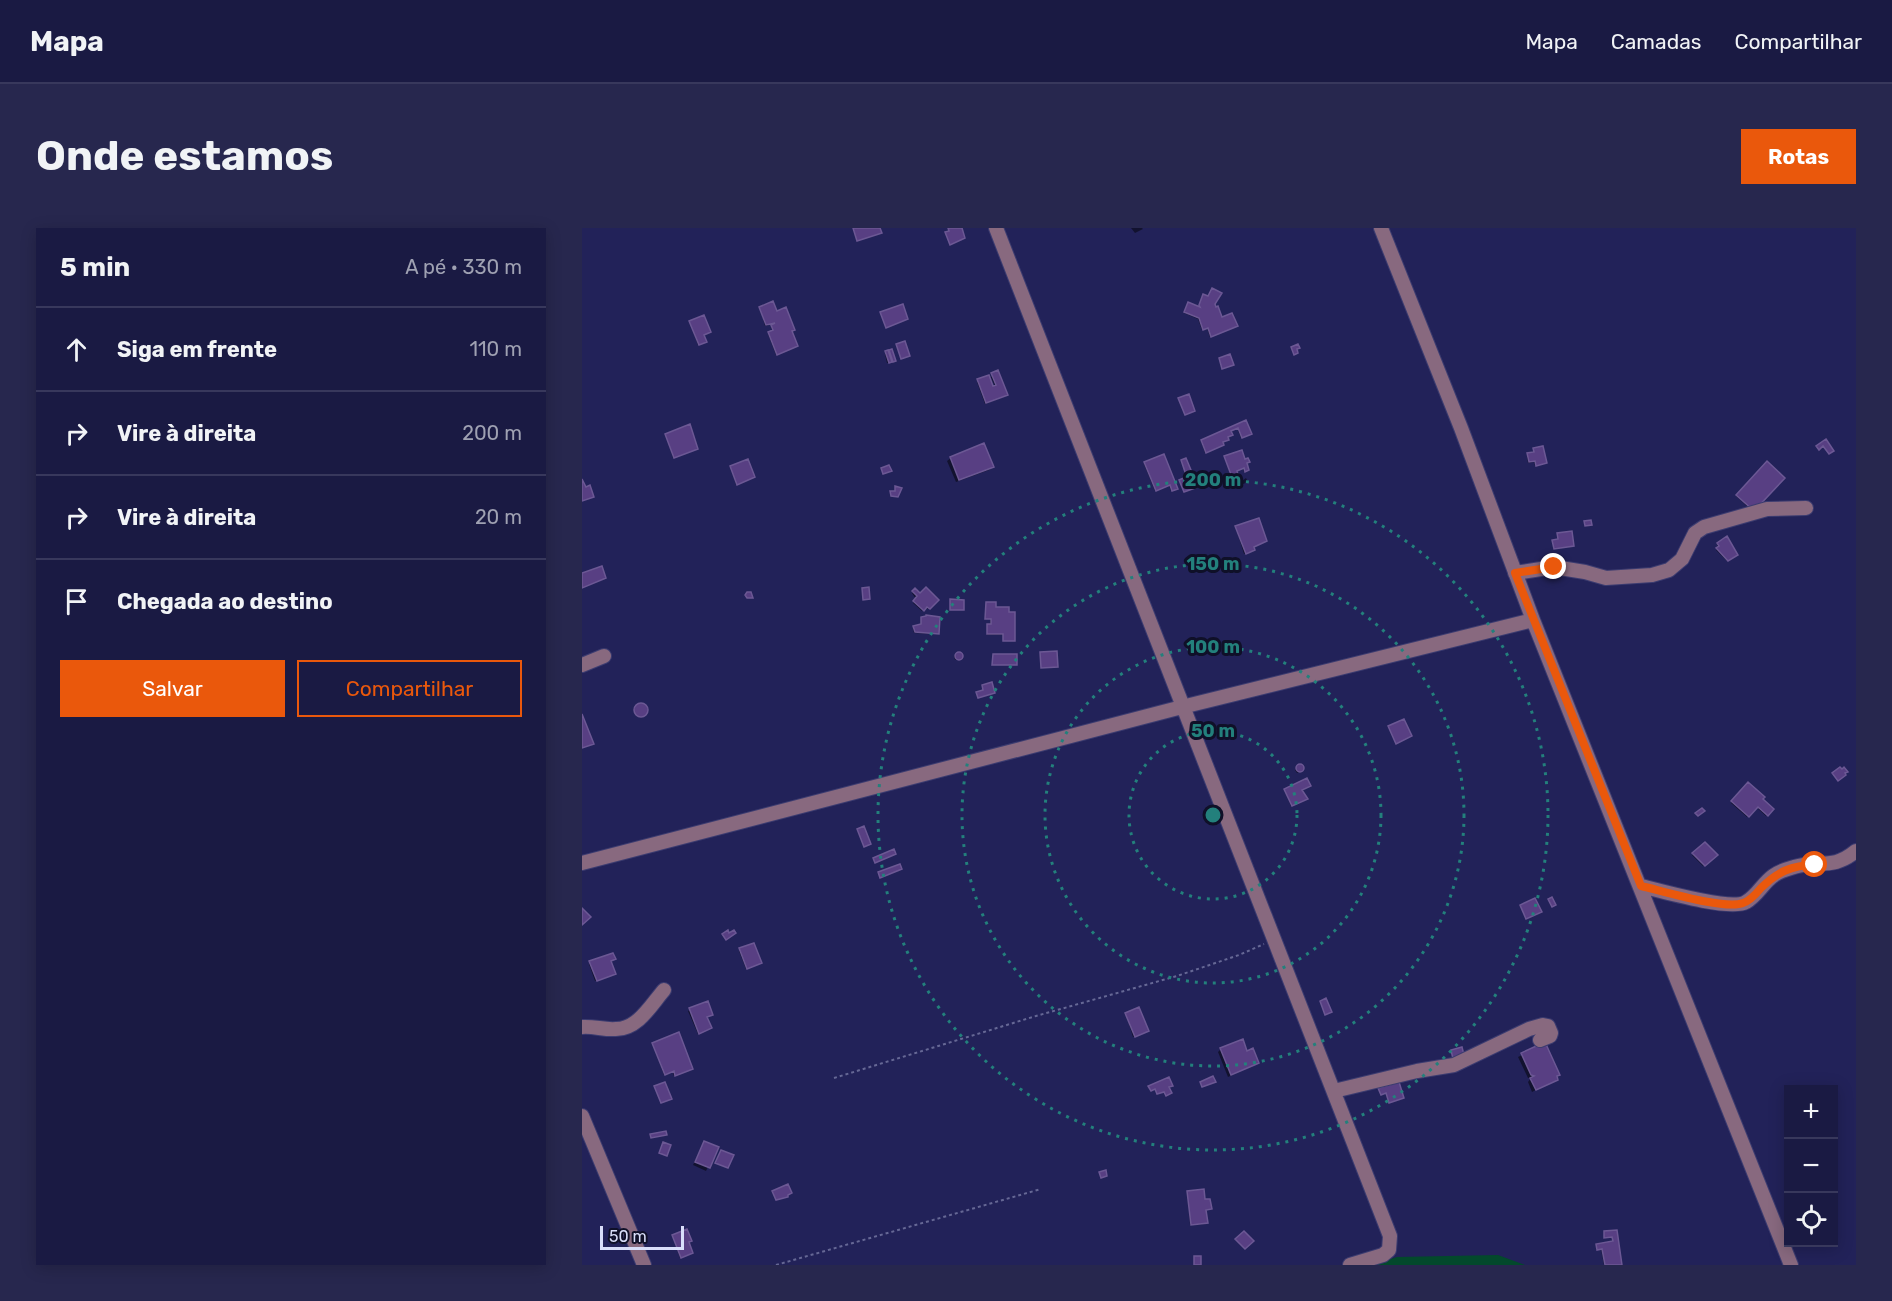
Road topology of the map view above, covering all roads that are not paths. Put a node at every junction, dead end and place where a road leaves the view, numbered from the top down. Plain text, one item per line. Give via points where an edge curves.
1 (996, 228) edge
2 (1381, 228) edge
3 (1806, 508) dead end
4 (1515, 573) junction
5 (1533, 620) junction
6 (604, 656) dead end
7 (582, 665) edge
8 (1182, 707) junction
9 (1856, 851) edge
10 (582, 863) edge
11 (1641, 886) junction
12 (664, 990) dead end
13 (582, 1027) edge
14 (1540, 1040) dead end
15 (1334, 1091) junction
16 (582, 1116) edge
17 (644, 1265) edge
18 (1350, 1265) edge
19 (1791, 1265) edge

1 - 8 street
2 - 4 street
3 - 4 street via 1767,509 1704,527 1695,533 1682,559 1669,570 1652,575 1606,578 1554,567
4 - 5 street
5 - 8 street
5 - 11 street
6 - 7 street
8 - 10 street
8 - 15 street
9 - 11 street via 1834,864 1783,870 1746,902 1738,904
11 - 19 street
12 - 13 street via 631,1025 620,1029
14 - 15 street via 1550,1036 1548,1026 1529,1029 1454,1065
15 - 18 street via 1390,1240 1389,1250 1383,1255
16 - 17 street

